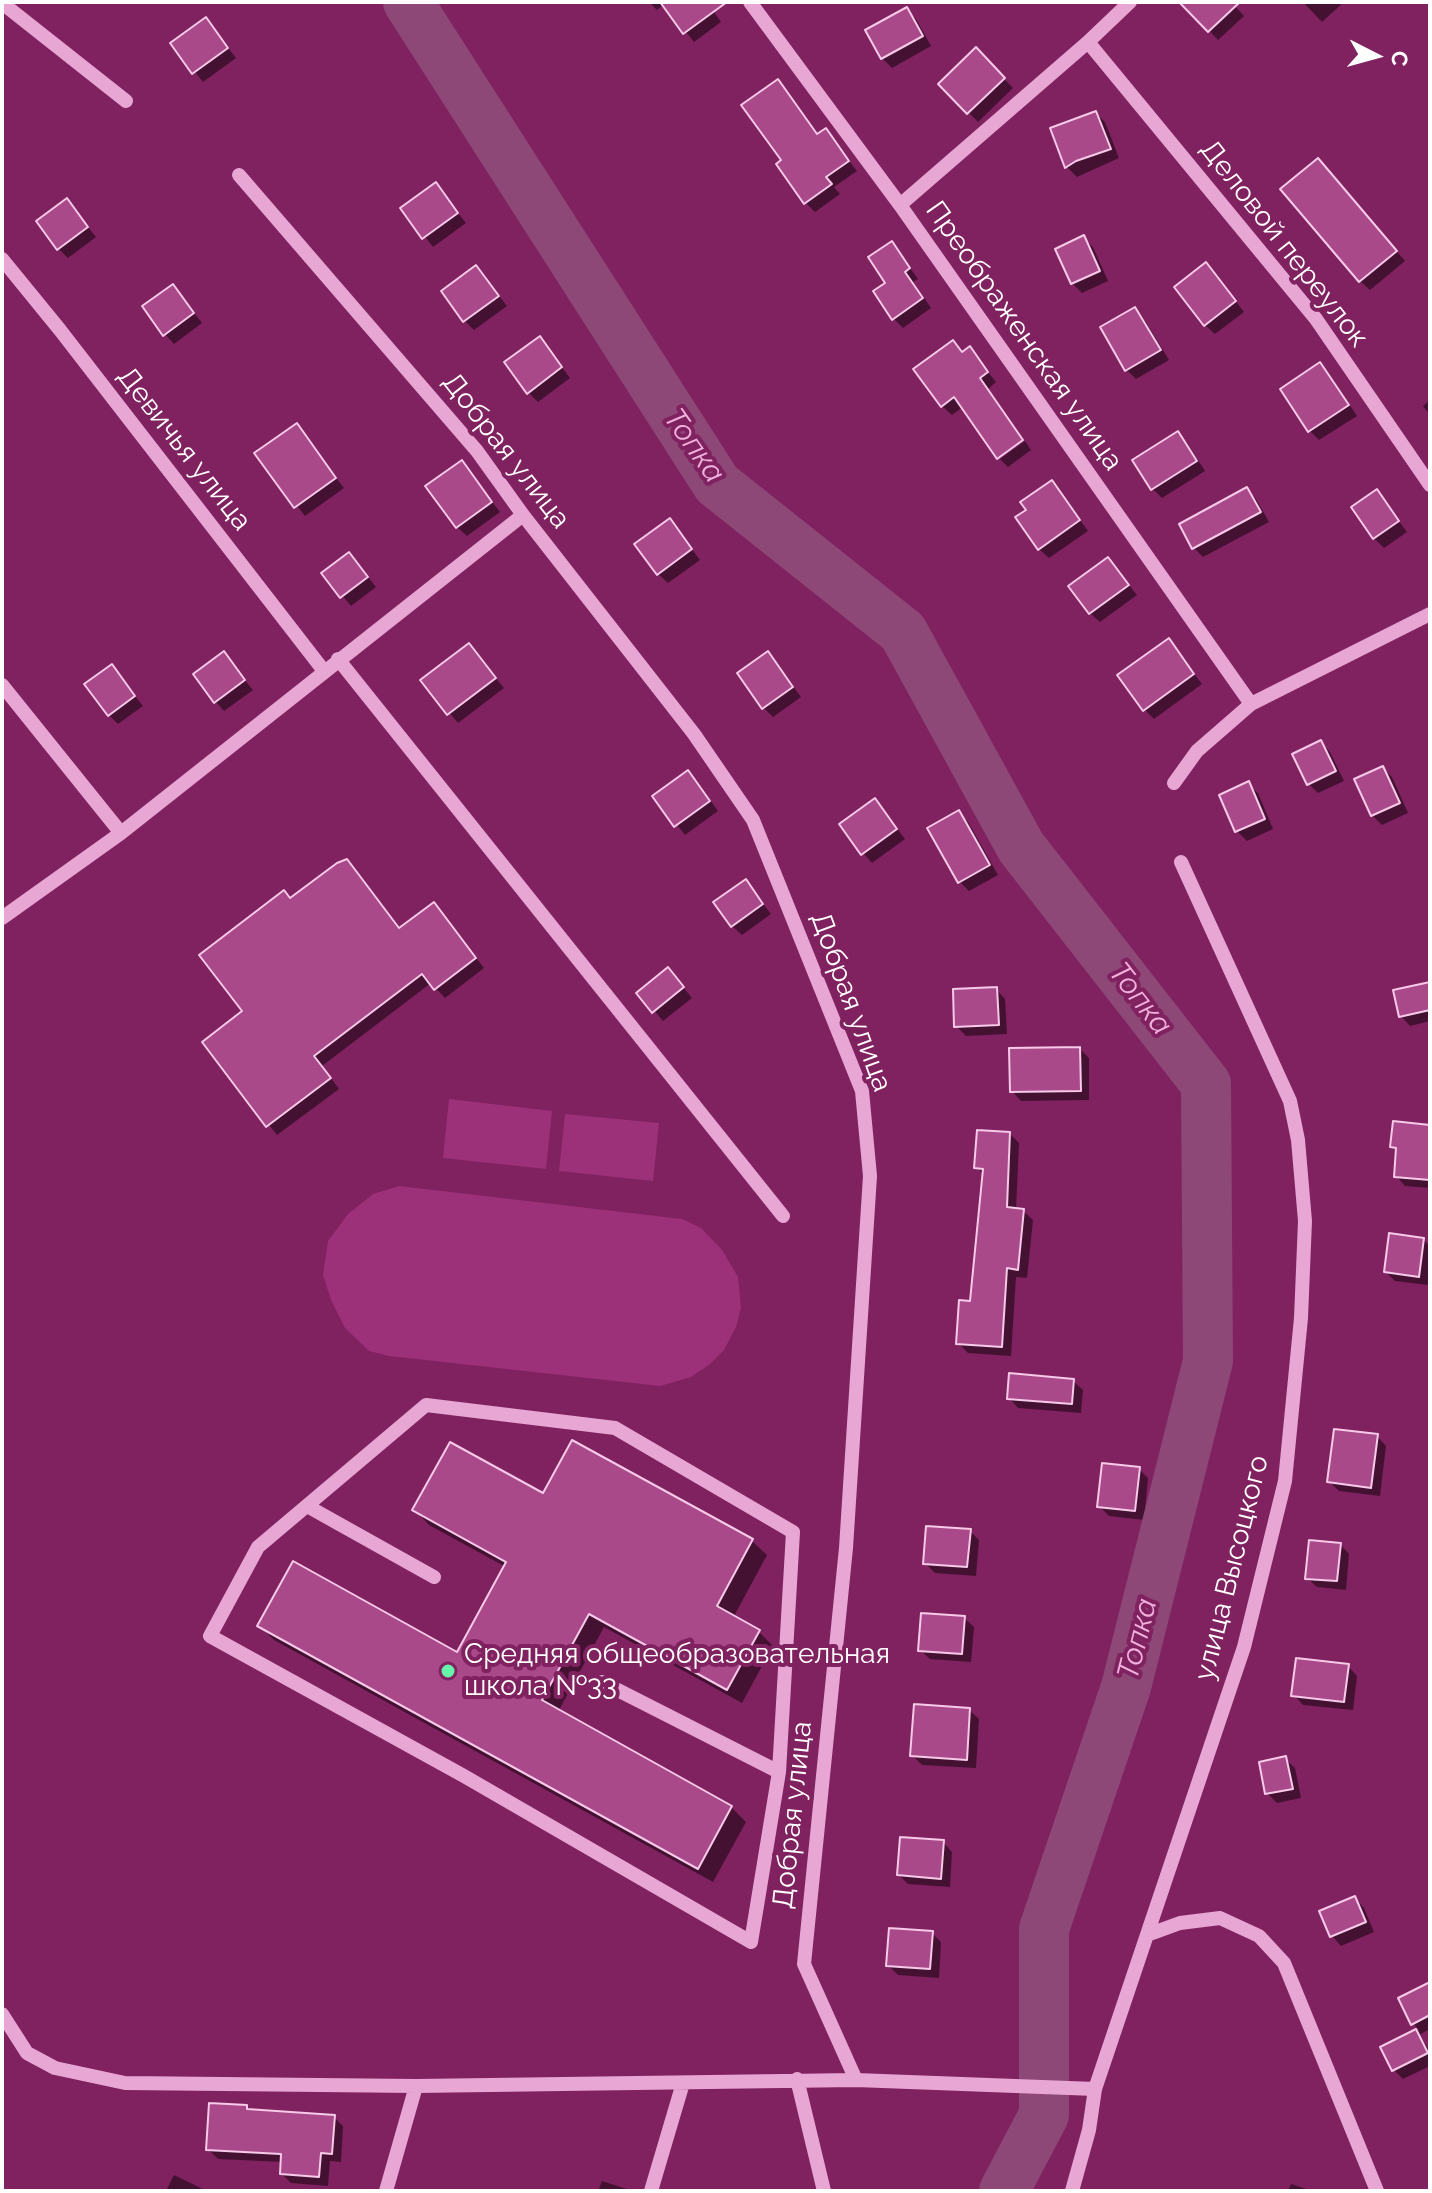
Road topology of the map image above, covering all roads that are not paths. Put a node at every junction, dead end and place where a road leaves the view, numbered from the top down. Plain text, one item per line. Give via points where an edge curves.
1 (750, 2) edge
2 (1130, 2) edge
3 (2, 3) edge
4 (1088, 42) junction
5 (126, 101) dead end
6 (239, 175) dead end
7 (900, 205) junction
8 (2, 259) edge
9 (1430, 485) edge
10 (523, 515) junction
11 (1430, 614) edge
12 (338, 659) junction
13 (324, 671) junction
14 (2, 685) edge
15 (1251, 704) junction
16 (1174, 783) dead end
17 (121, 833) junction
18 (1181, 862) dead end
19 (2, 918) edge
20 (783, 1216) dead end
21 (307, 1506) junction
22 (434, 1577) dead end
23 (602, 1682) dead end
24 (779, 1772) junction
25 (1147, 1935) junction
26 (2, 2014) edge
27 (797, 2079) junction
28 (856, 2080) junction
29 (683, 2083) junction
30 (416, 2086) junction
31 (1095, 2089) junction
32 (386, 2191) edge
33 (651, 2191) edge
34 (824, 2191) edge
35 (1072, 2191) edge
36 (1377, 2191) edge

1 - 7 street, Преображенская улица
2 - 4 street
3 - 5 street
4 - 7 street
4 - 9 street, Деловой переулок via 1316,319
6 - 10 street, Добрая улица via 477,451
7 - 15 street, Преображенская улица
8 - 13 street, Девичья улица
10 - 12 street
10 - 28 street, Добрая улица via 694,734 753,820 862,1091 870,1176 846,1548 804,1964
11 - 15 street
12 - 13 street
12 - 20 street
13 - 17 street
14 - 17 street
15 - 16 street via 1197,751
17 - 19 street
18 - 25 street, улица Высоцкого via 1290,1101 1305,1221 1285,1481 1244,1647
21 - 22 street
21 - 24 street via 426,1405 615,1428 793,1532
21 - 24 street via 258,1547 210,1636 751,1942
23 - 24 street
25 - 31 street, улица Высоцкого
25 - 36 street via 1180,1923 1220,1918 1259,1936 1284,1963
26 - 30 street via 27,2053 55,2068 125,2083
27 - 28 street
27 - 29 street
27 - 34 street
28 - 31 street
29 - 30 street
29 - 33 street
30 - 32 street
31 - 35 street, улица Высоцкого

